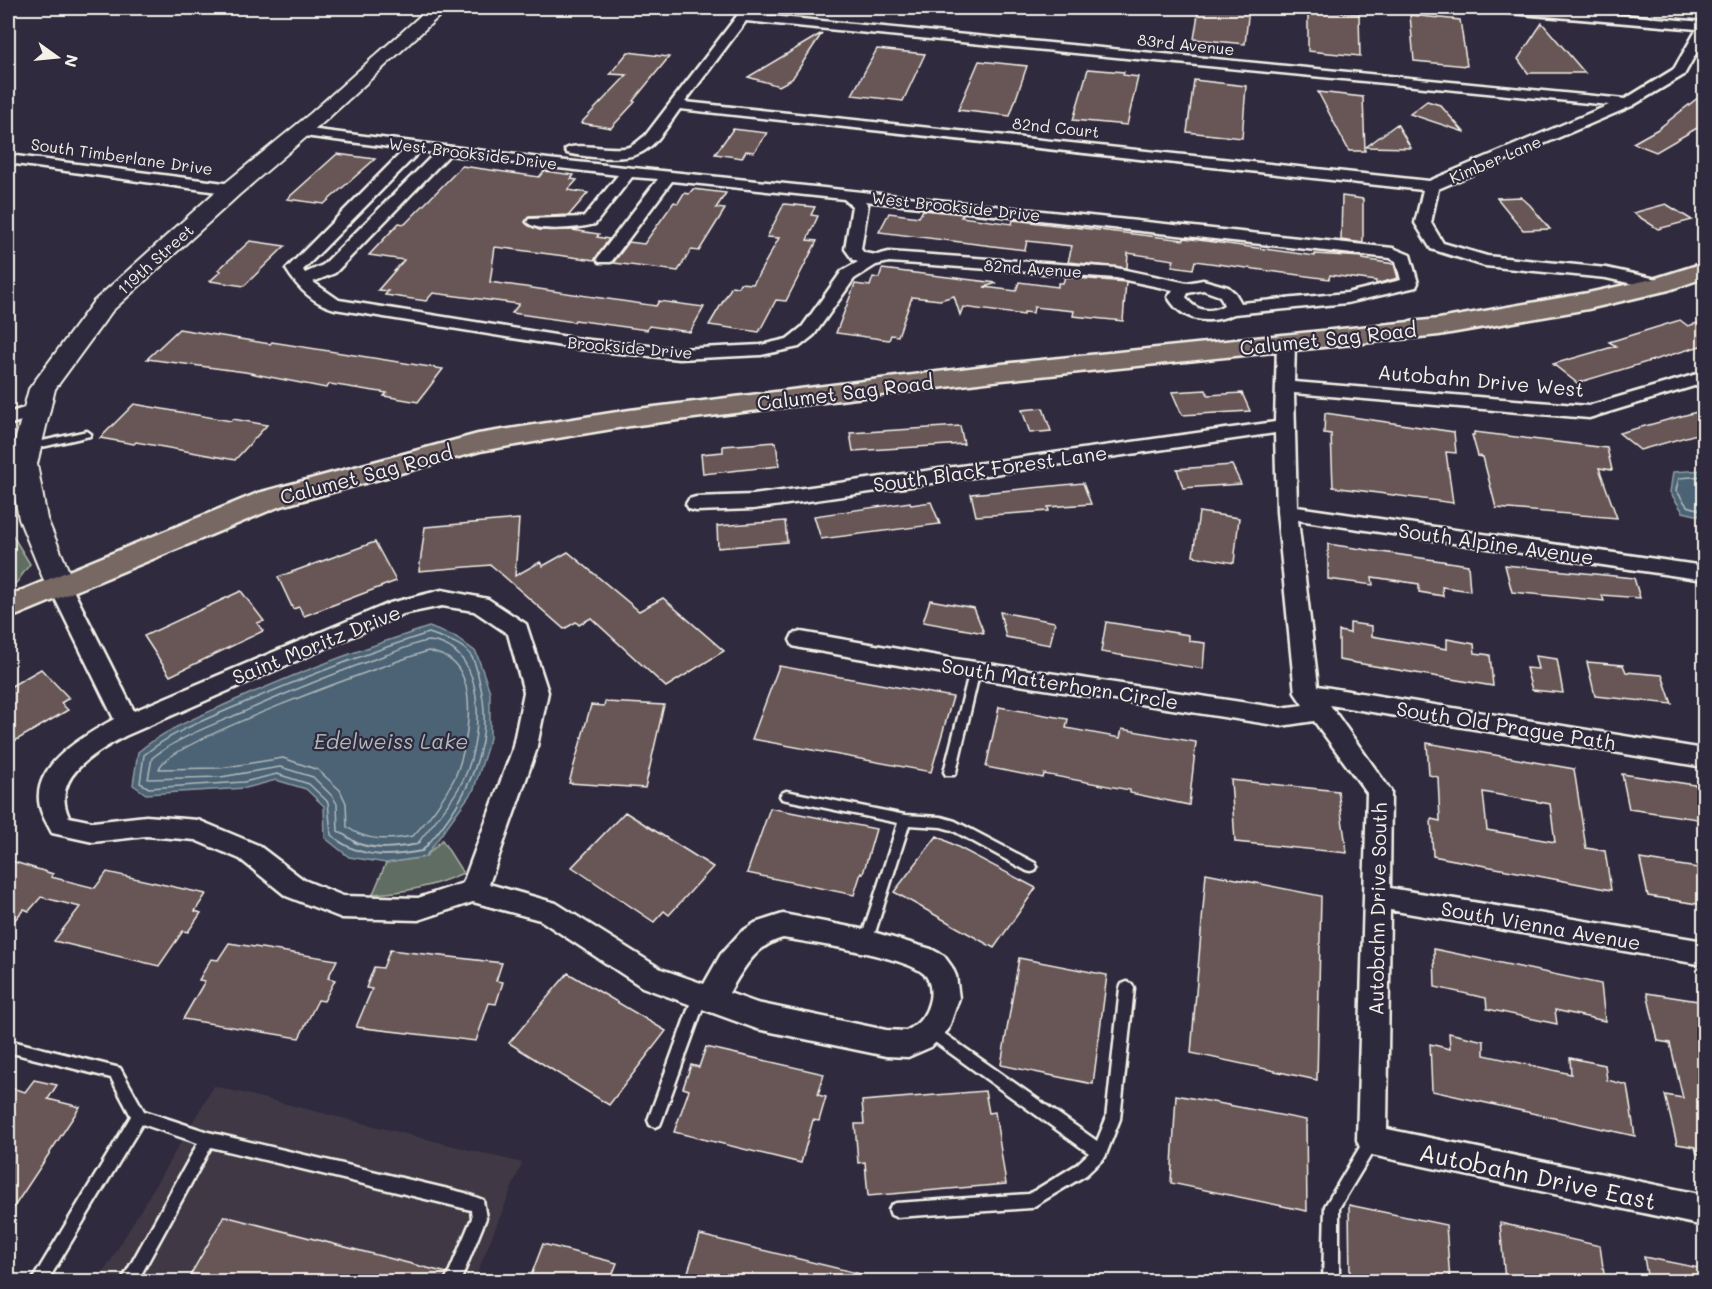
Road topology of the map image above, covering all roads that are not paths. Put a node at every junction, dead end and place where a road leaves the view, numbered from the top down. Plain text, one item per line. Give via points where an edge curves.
1 (439, 8) edge
2 (1498, 8) edge
3 (746, 12) edge
4 (1704, 27) edge
5 (1627, 104) junction
6 (677, 105) junction
7 (320, 123) junction
8 (362, 125) dead end
9 (417, 146) junction
10 (446, 150) junction
11 (8, 159) edge
12 (629, 171) junction
13 (669, 175) junction
14 (1431, 186) junction
15 (232, 189) junction
16 (848, 195) junction
17 (596, 214) junction
18 (635, 219) junction
19 (535, 222) dead end
20 (605, 259) dead end
21 (878, 260) junction
22 (1704, 270) edge
23 (301, 281) junction
24 (1660, 285) junction
25 (1186, 288) junction
26 (1230, 309) junction
27 (1286, 343) junction
28 (1704, 377) edge
29 (1285, 387) junction
30 (37, 410) junction
31 (8, 419) edge
32 (1284, 426) junction
33 (87, 434) dead end
34 (27, 448) junction
35 (696, 504) dead end
36 (1287, 512) junction
37 (1704, 573) edge
38 (60, 586) junction
39 (8, 608) edge
40 (801, 640) dead end
41 (975, 670) junction
42 (1314, 702) junction
43 (128, 723) junction
44 (1704, 758) edge
45 (950, 772) dead end
46 (786, 796) dead end
47 (905, 820) junction
48 (1031, 867) dead end
49 (473, 891) junction
50 (1377, 897) junction
51 (866, 942) junction
52 (1704, 953) edge
53 (1127, 988) dead end
54 (705, 997) junction
55 (930, 1031) junction
56 (8, 1046) edge
57 (139, 1116) junction
58 (655, 1120) dead end
59 (208, 1139) junction
60 (1372, 1140) junction
61 (1100, 1152) junction
62 (896, 1210) dead end
63 (1704, 1211) edge
64 (38, 1281) edge
65 (128, 1281) edge
66 (452, 1281) edge
67 (1331, 1281) edge

1 - 7 street, 119th Street
2 - 4 street
3 - 5 street, 83rd Avenue
3 - 6 street
4 - 5 street, Kimber Lane via 1679,72
5 - 14 street, Kimber Lane
6 - 8 street via 650,139 634,151 599,153
6 - 14 street, 82nd Court
7 - 9 street, West Brookside Drive
7 - 15 street, 119th Street
9 - 10 street, West Brookside Drive
9 - 23 street via 294,269
10 - 12 street, West Brookside Drive
10 - 23 street via 329,269
11 - 15 street, South Timberlane Drive
12 - 13 street, West Brookside Drive
12 - 17 street
13 - 16 street, West Brookside Drive
13 - 18 street
14 - 24 street, Kimber Lane via 1423,223 1437,246 1485,261 1606,273
15 - 30 street, 119th Street via 104,306 42,389
16 - 21 street via 860,205 853,249 859,257
16 - 26 street, West Brookside Drive via 1393,253 1404,258 1410,283 1347,298
17 - 18 street
17 - 19 street via 589,221 571,224
18 - 20 street
21 - 23 street, Brookside Drive via 848,275 808,330 793,343 761,351 679,354 580,344 335,304 315,295
21 - 25 street, 82nd Avenue via 889,257 1116,273
22 - 24 main road, Calumet Sag Road
24 - 27 main road, Calumet Sag Road via 1439,327
25 - 26 street, 82nd Avenue via 1216,287 1232,297
25 - 26 street via 1177,297 1179,304 1192,312 1214,315
27 - 29 street, Autobahn Drive South
27 - 38 main road, Calumet Sag Road via 1002,372 630,418 478,443 268,500
28 - 29 street, Autobahn Drive West via 1589,412
29 - 32 street, Autobahn Drive South
30 - 31 street
30 - 34 street, 119th Street
32 - 35 street, South Black Forest Lane via 753,502
32 - 36 street, Autobahn Drive South
33 - 34 lane
34 - 38 street, 119th Street via 23,464 33,519
36 - 37 street, South Alpine Avenue
36 - 42 street, Autobahn Drive South
38 - 39 main road, Calumet Sag Road
38 - 43 street
40 - 41 street, South Matterhorn Circle
41 - 42 street, South Matterhorn Circle via 1281,717
41 - 45 lane
42 - 44 street, South Old Prague Path
42 - 50 street, Autobahn Drive South via 1379,790
43 - 49 street, Saint Moritz Drive via 70,760 54,781 52,803 61,826 93,832 147,826 198,830 249,852 295,888 342,907 418,909
43 - 49 street, Saint Moritz Drive via 398,608 442,598 480,604 518,630 536,692 524,751
46 - 47 lane
47 - 48 lane via 955,826
47 - 51 lane
49 - 54 street via 547,911 652,978
50 - 52 street, South Vienna Avenue
50 - 60 street, Autobahn Drive South
51 - 54 street via 783,926 765,931 751,940
51 - 55 street via 921,957 942,976 943,1012
53 - 61 lane via 1113,1119
54 - 55 street via 757,1017 886,1043 908,1044
54 - 58 lane
55 - 61 lane
56 - 57 lane via 115,1073
57 - 59 lane
57 - 64 lane
59 - 65 lane
59 - 66 lane via 478,1205 479,1218
60 - 63 street, Autobahn Drive East
60 - 67 lane via 1332,1206
61 - 62 lane via 1081,1170 1031,1201

